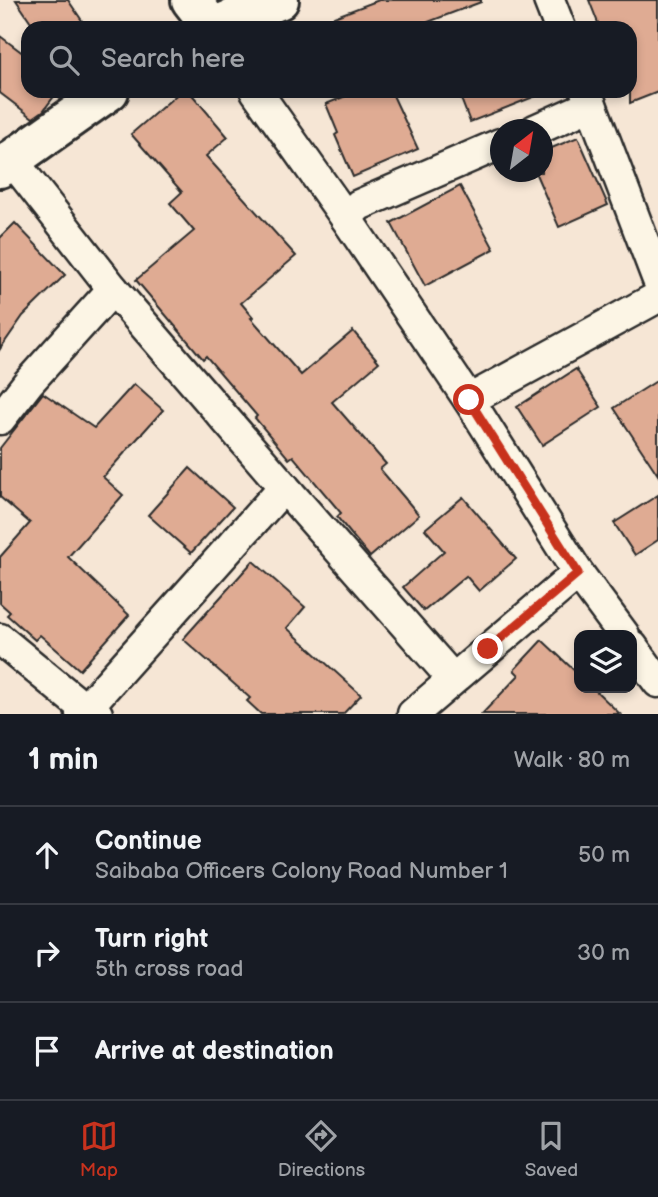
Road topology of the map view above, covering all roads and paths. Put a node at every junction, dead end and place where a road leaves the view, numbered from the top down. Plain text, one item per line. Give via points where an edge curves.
1 (191, 0) edge
2 (279, 0) edge
3 (549, 0) edge
4 (207, 21) edge
5 (229, 21) edge
6 (557, 21) edge
7 (99, 98) edge
8 (261, 98) edge
9 (588, 98) edge
10 (553, 119) edge
11 (490, 148) edge
12 (6, 164) edge
13 (346, 218) junction
14 (658, 280) edge
15 (113, 289) junction
16 (658, 297) edge
17 (469, 400) junction
18 (0, 419) edge
19 (284, 487) junction
20 (578, 573) junction
21 (620, 630) edge
22 (0, 639) edge
23 (637, 653) edge
24 (453, 679) junction
25 (658, 682) edge
26 (87, 712) edge
27 (413, 714) edge

1 - 4 street
2 - 5 street
3 - 6 street
7 - 12 street
8 - 13 street
9 - 10 street
9 - 14 street
11 - 13 street via 359,205
12 - 15 street
13 - 17 street
15 - 18 street
15 - 19 street
16 - 17 street
17 - 20 street
19 - 24 street
19 - 26 street
20 - 21 street
20 - 24 street
22 - 26 street
23 - 25 street
24 - 27 street

